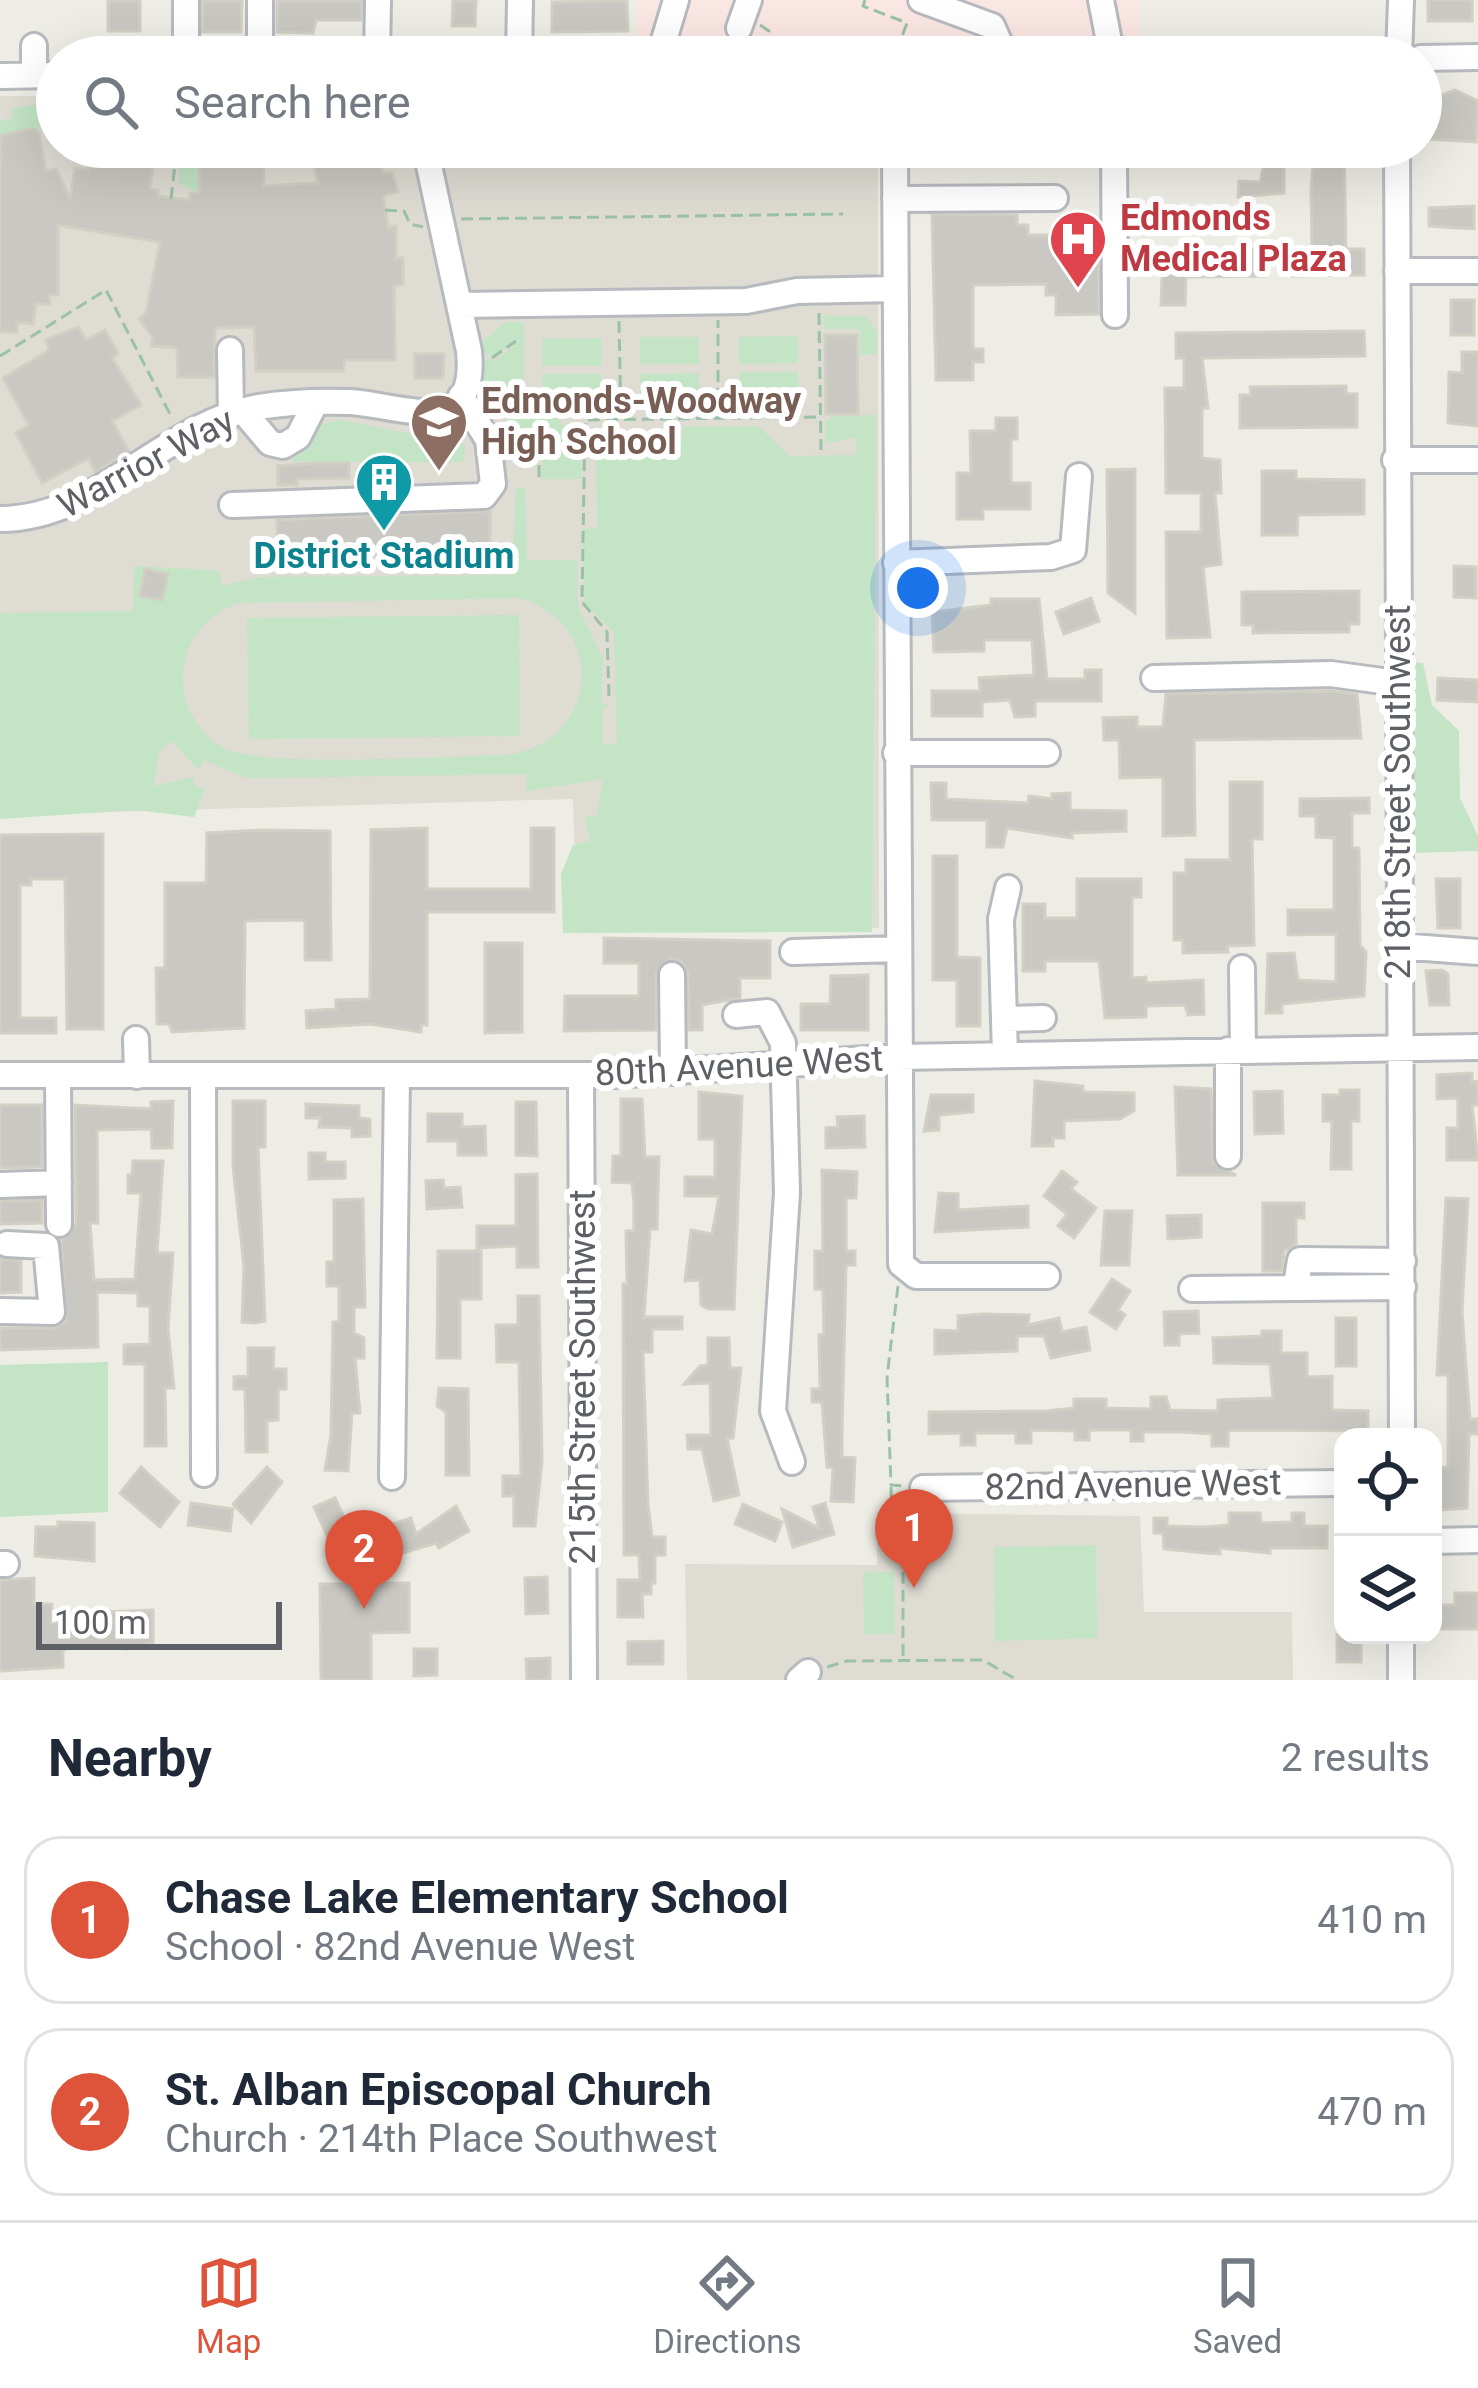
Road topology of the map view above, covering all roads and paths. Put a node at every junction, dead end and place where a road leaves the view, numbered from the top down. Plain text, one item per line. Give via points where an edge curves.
1 (186, 0) edge
2 (260, 0) edge
3 (378, 0) edge
4 (520, 0) edge
5 (676, 0) edge
6 (866, 0) edge
7 (921, 0) edge
8 (1101, 0) edge
9 (1401, 0) edge
10 (747, 17) edge
11 (185, 36) edge
12 (260, 36) edge
13 (377, 36) edge
14 (519, 36) edge
15 (665, 36) edge
16 (768, 36) edge
17 (902, 36) edge
18 (997, 36) edge
19 (1108, 36) edge
20 (1400, 36) edge
21 (34, 46) dead end
22 (36, 51) edge
23 (1442, 58) edge
24 (1478, 58) edge
25 (36, 75) edge
26 (0, 76) edge
27 (175, 168) edge
28 (429, 168) edge
29 (895, 168) edge
30 (1114, 168) edge
31 (1397, 168) edge
32 (1055, 198) dead end
33 (171, 199) dead end
34 (895, 199) junction
35 (385, 209) dead end
36 (843, 214) dead end
37 (441, 224) junction
38 (1397, 272) junction
39 (1478, 272) edge
40 (895, 290) junction
41 (460, 305) junction
42 (819, 312) dead end
43 (1115, 314) dead end
44 (718, 319) dead end
45 (619, 320) dead end
46 (516, 341) dead end
47 (230, 350) dead end
48 (479, 355) dead end
49 (0, 356) edge
50 (460, 396) junction
51 (316, 402) junction
52 (237, 413) junction
53 (820, 417) junction
54 (718, 418) junction
55 (621, 419) junction
56 (539, 440) dead end
57 (184, 441) junction
58 (821, 450) dead end
59 (1395, 460) junction
60 (1478, 460) edge
61 (1078, 476) dead end
62 (539, 477) dead end
63 (232, 505) dead end
64 (0, 519) edge
65 (896, 563) junction
66 (1154, 678) dead end
67 (1397, 683) junction
68 (609, 696) dead end
69 (896, 753) junction
70 (1047, 753) dead end
71 (1008, 888) dead end
72 (1399, 946) junction
73 (897, 949) junction
74 (793, 952) dead end
75 (1478, 952) edge
76 (1242, 968) dead end
77 (673, 975) dead end
78 (736, 1015) dead end
79 (1043, 1018) dead end
80 (1005, 1019) junction
81 (136, 1039) dead end
82 (1400, 1047) junction
83 (1478, 1047) edge
84 (1235, 1050) junction
85 (1005, 1054) junction
86 (899, 1057) junction
87 (784, 1064) junction
88 (673, 1072) junction
89 (0, 1075) edge
90 (397, 1075) junction
91 (581, 1075) junction
92 (58, 1076) junction
93 (137, 1076) junction
94 (203, 1076) junction
95 (1228, 1156) dead end
96 (0, 1184) edge
97 (59, 1184) junction
98 (59, 1224) dead end
99 (7, 1244) dead end
100 (1403, 1261) junction
101 (901, 1264) junction
102 (1047, 1276) dead end
103 (1296, 1286) junction
104 (1403, 1287) junction
105 (1192, 1289) dead end
106 (0, 1311) edge
107 (1402, 1428) edge
108 (792, 1462) dead end
109 (204, 1474) dead end
110 (392, 1477) dead end
111 (1334, 1483) edge
112 (891, 1485) junction
113 (923, 1488) joint
114 (1478, 1540) edge
115 (1442, 1541) edge
116 (1401, 1644) edge
117 (903, 1661) junction
118 (803, 1676) edge
119 (584, 1680) edge
120 (1017, 1680) edge
121 (1402, 1680) edge

1 - 11 street
2 - 12 street
3 - 13 street
4 - 14 street
5 - 15 street
6 - 17 path via 863,6 907,23
7 - 18 street via 992,26
8 - 19 street
9 - 20 street
10 - 16 path
21 - 22 street
23 - 24 street
25 - 26 street
27 - 33 path
28 - 37 street
29 - 34 street
30 - 43 street
31 - 38 street, 218th Street Southwest
32 - 34 street
34 - 40 street
35 - 37 path via 404,211 410,224
36 - 37 path via 470,217
37 - 41 street
38 - 39 street
38 - 59 street, 218th Street Southwest
40 - 41 street
40 - 65 street
41 - 50 street via 470,366
42 - 53 path
44 - 54 path
45 - 55 path
46 - 48 path via 495,358
47 - 52 street
49 - 57 path via 106,290
50 - 51 street, Warrior Way via 445,410 417,415
50 - 63 street via 488,440 493,484 484,496
51 - 52 street, Warrior Way
51 - 52 street via 298,437 283,446
52 - 57 street, Warrior Way
53 - 54 path
53 - 58 path
54 - 55 path
55 - 68 path via 585,420 582,602 607,632
56 - 62 path
57 - 64 street, Warrior Way via 49,515
59 - 60 street
59 - 67 street, 218th Street Southwest
61 - 65 street via 1073,550
65 - 69 street
66 - 67 street via 1331,674
67 - 72 street, 218th Street Southwest
69 - 70 street
69 - 73 street
71 - 80 street via 1001,919
72 - 75 street
72 - 82 street, 218th Street Southwest
73 - 74 street
73 - 86 street
76 - 84 street
77 - 88 street
78 - 87 street via 766,1012
79 - 80 street
80 - 85 street
81 - 93 street
82 - 83 street, 80th Avenue West
82 - 84 street, 80th Avenue West
82 - 100 street, 218th Street Southwest
84 - 85 street, 80th Avenue West
84 - 95 street
85 - 86 street, 80th Avenue West
86 - 87 street, 80th Avenue West
86 - 101 street
87 - 88 street, 80th Avenue West
87 - 108 street via 787,1193 773,1411
88 - 91 street, 80th Avenue West
89 - 92 street, 80th Avenue West
90 - 91 street, 80th Avenue West
90 - 94 street, 80th Avenue West
90 - 110 street
91 - 119 street, 215th Street Southwest
92 - 93 street, 80th Avenue West
92 - 97 street
93 - 94 street, 80th Avenue West
94 - 109 street
96 - 97 street
97 - 98 street
99 - 106 street via 46,1246 52,1312
100 - 103 street via 1300,1261
100 - 104 street, 218th Street Southwest
101 - 102 street via 916,1276
101 - 112 path via 887,1377
103 - 104 street
103 - 105 street
104 - 107 street, 218th Street Southwest
111 - 113 street, 82nd Avenue West
112 - 113 path
112 - 117 path via 892,1528 903,1537
114 - 115 street
116 - 121 street
117 - 118 path via 847,1661
117 - 120 path via 983,1660

